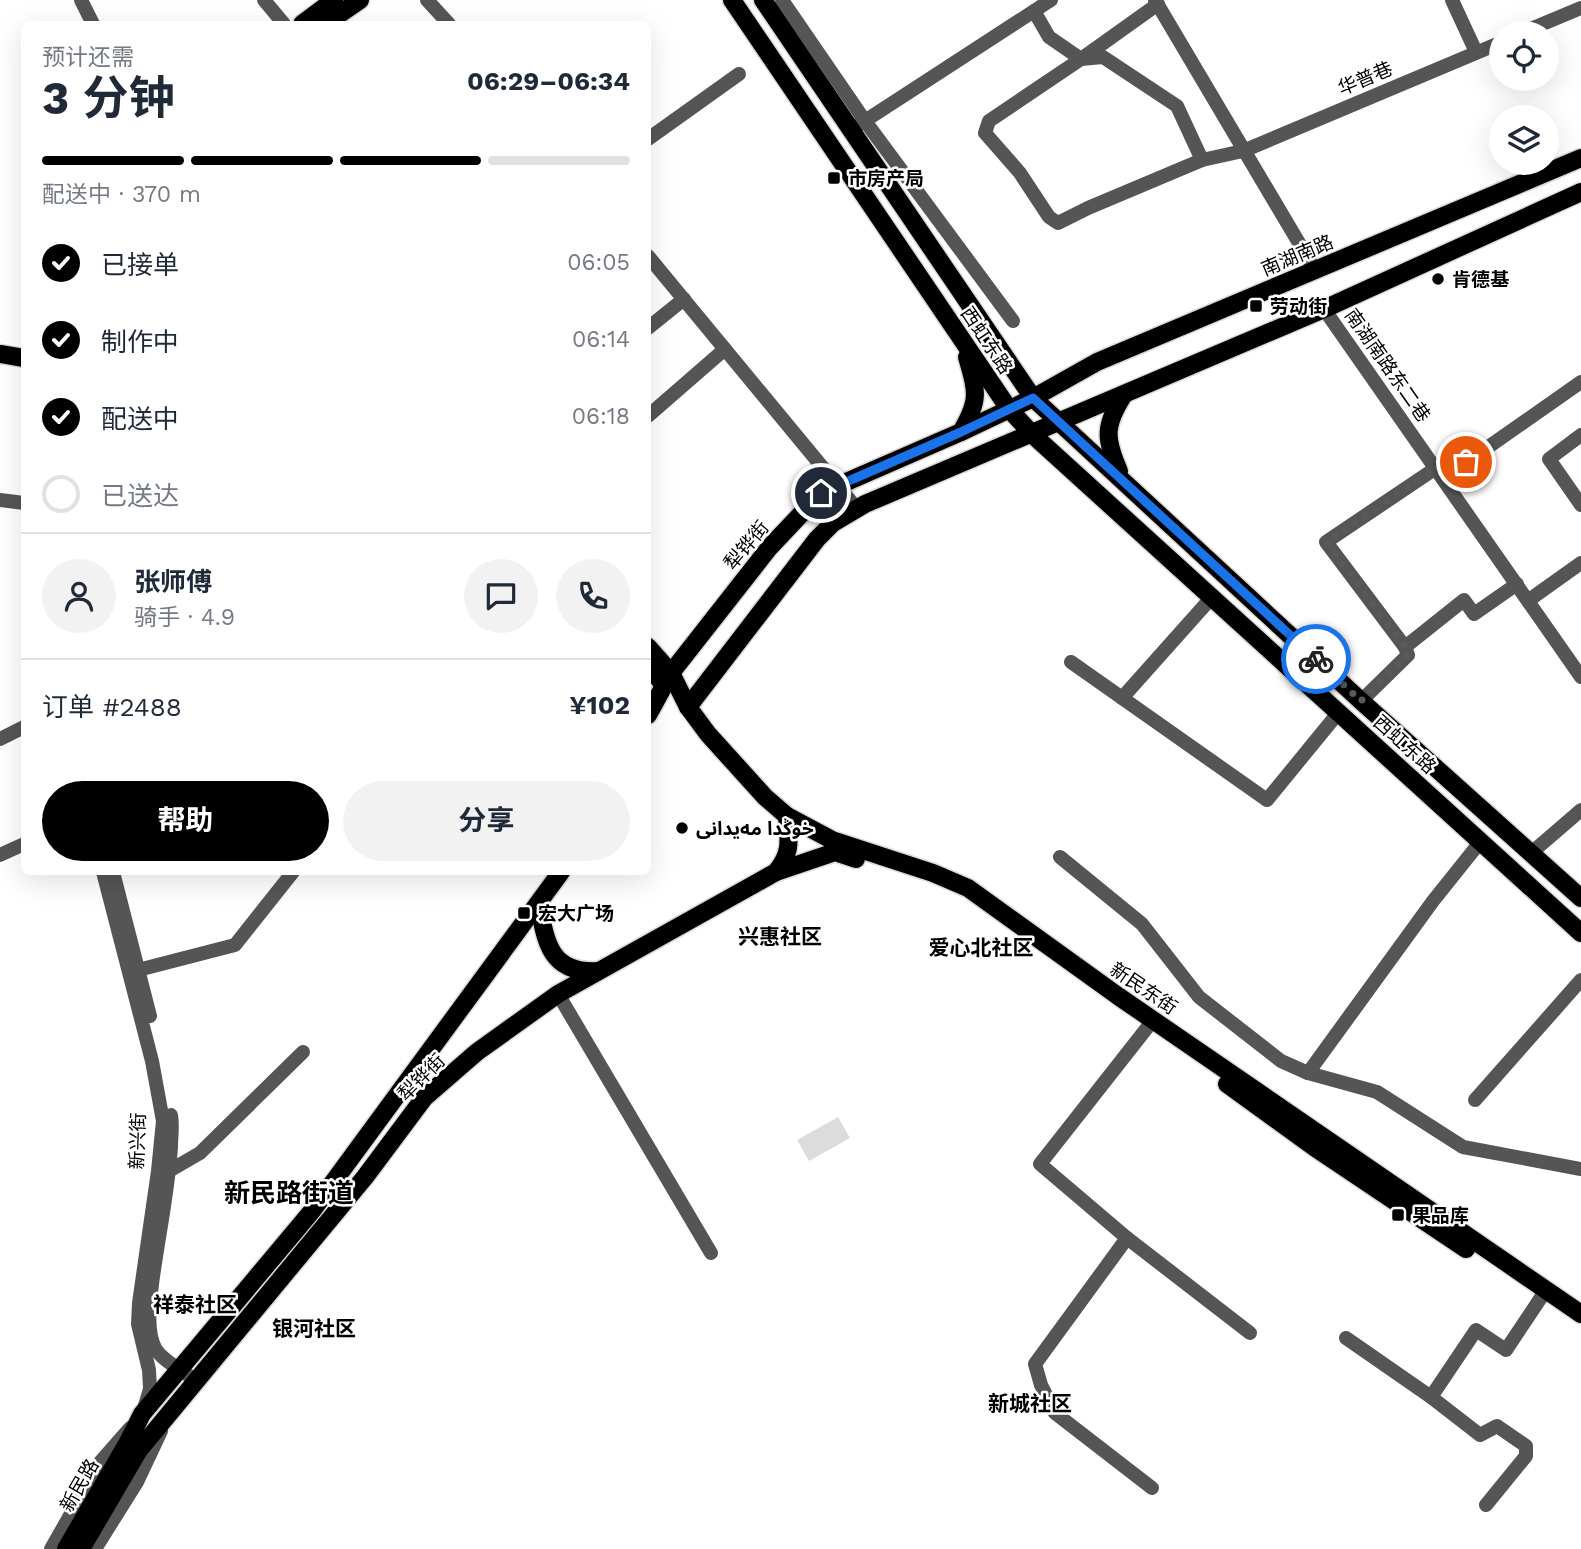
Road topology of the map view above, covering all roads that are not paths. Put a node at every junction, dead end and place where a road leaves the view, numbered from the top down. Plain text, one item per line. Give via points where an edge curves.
1 (81, 0) edge
2 (264, 0) edge
3 (334, 0) edge
4 (360, 0) edge
5 (428, 0) edge
6 (732, 0) edge
7 (763, 0) edge
8 (782, 0) edge
9 (1051, 0) edge
10 (1452, 0) edge
11 (1157, 2) edge
12 (1581, 8) edge
13 (1034, 12) junction
14 (92, 21) edge
15 (282, 21) edge
16 (306, 21) edge
17 (329, 21) edge
18 (446, 21) edge
19 (1550, 21) edge
20 (1489, 47) edge
21 (1476, 52) junction
22 (1081, 59) junction
23 (739, 74) dead end
24 (858, 126) junction
25 (651, 137) edge
26 (1243, 150) junction
27 (1581, 158) edge
28 (1202, 160) junction
29 (1581, 192) edge
30 (651, 260) edge
31 (1315, 270) junction
32 (684, 299) junction
33 (1324, 309) junction
34 (1013, 321) dead end
35 (651, 326) edge
36 (962, 341) junction
37 (725, 349) junction
38 (0, 354) edge
39 (21, 358) edge
40 (0, 366) edge
41 (21, 369) edge
42 (1581, 382) edge
43 (1123, 396) junction
44 (1033, 398) junction
45 (1009, 409) junction
46 (651, 413) edge
47 (1060, 423) junction
48 (961, 432) junction
49 (1033, 435) junction
50 (1581, 435) edge
51 (1440, 473) junction
52 (1121, 478) junction
53 (838, 485) junction
54 (0, 500) edge
55 (21, 503) edge
56 (1581, 505) edge
57 (857, 509) junction
58 (1581, 564) edge
59 (1517, 584) junction
60 (1213, 596) junction
61 (1529, 600) junction
62 (1405, 647) junction
63 (651, 653) edge
64 (1575, 656) edge
65 (1071, 662) dead end
66 (651, 668) edge
67 (1581, 677) edge
68 (667, 679) junction
69 (1122, 698) junction
70 (1361, 701) junction
71 (688, 707) junction
72 (651, 709) edge
73 (1339, 712) junction
74 (21, 728) edge
75 (0, 739) edge
76 (1581, 810) edge
77 (787, 816) junction
78 (1481, 841) junction
79 (21, 845) edge
80 (1530, 853) junction
81 (0, 855) edge
82 (1060, 857) dead end
83 (776, 872) junction
84 (104, 875) edge
85 (114, 875) edge
86 (291, 875) edge
87 (559, 875) edge
88 (1581, 898) edge
89 (539, 903) junction
90 (1581, 933) edge
91 (138, 970) junction
92 (599, 971) junction
93 (1581, 980) edge
94 (558, 995) junction
95 (1151, 1023) junction
96 (303, 1052) dead end
97 (1308, 1073) junction
98 (1475, 1100) dead end
99 (1581, 1169) edge
100 (169, 1171) junction
101 (1127, 1238) junction
102 (710, 1253) dead end
103 (1544, 1295) junction
104 (1581, 1314) edge
105 (1581, 1326) edge
106 (1250, 1333) dead end
107 (1346, 1338) dead end
108 (180, 1367) junction
109 (196, 1381) junction
110 (1431, 1397) junction
111 (170, 1413) junction
112 (142, 1414) junction
113 (134, 1446) junction
114 (1152, 1488) dead end
115 (1486, 1505) dead end
116 (51, 1549) edge
117 (66, 1549) edge
118 (81, 1549) edge
119 (95, 1549) edge

1 - 14 street
2 - 15 street
3 - 16 main road
4 - 17 main road
5 - 18 street
6 - 36 main road, 西虹东路
7 - 24 main road, 西虹东路
8 - 24 street
9 - 13 street
10 - 21 street
11 - 22 street
11 - 26 street
12 - 19 street
13 - 22 street via 1049,37
13 - 24 street
20 - 21 street, 华普巷
21 - 26 street, 华普巷
22 - 28 street via 1103,57 1177,106
22 - 28 street, 华普巷 via 989,121 985,133 1020,173 1049,218 1058,223
23 - 25 street
24 - 34 street
24 - 44 main road, 西虹东路
26 - 28 street, 华普巷
26 - 31 street
27 - 31 main road, 南湖南路
29 - 33 main road
30 - 32 street
31 - 44 main road, 南湖南路 via 1097,362
32 - 35 street
32 - 37 street
33 - 43 main road
33 - 51 street, 南湖南路东二巷
36 - 45 main road, 西虹东路
36 - 48 main road via 975,384 975,406
37 - 46 street
37 - 53 street
38 - 39 main road
40 - 41 main road
42 - 51 street
43 - 47 main road
43 - 52 main road via 1111,415 1108,446
44 - 45 main road, 犁铧街
44 - 47 main road, 西虹东路
45 - 48 main road, 犁铧街
45 - 49 main road, 西虹东路
47 - 49 main road
47 - 52 main road, 西虹东路
48 - 53 main road, 犁铧街
49 - 57 main road
49 - 60 main road, 西虹东路
50 - 56 street via 1549,458
51 - 59 street, 南湖南路东二巷
51 - 62 street via 1326,542
52 - 70 main road, 西虹东路
53 - 57 street
53 - 68 main road, 犁铧街 via 821,493 769,548
54 - 55 street
57 - 71 main road via 817,539
58 - 61 street
59 - 61 street, 南湖南路东二巷
59 - 62 street via 1474,614 1464,600
60 - 69 street
60 - 73 main road, 西虹东路
61 - 64 street, 南湖南路东二巷
62 - 70 street via 1408,655
63 - 68 main road
64 - 67 street, 南湖南路东二巷
65 - 69 street
66 - 68 main road
68 - 71 main road, 新民东街
68 - 72 main road, 犁铧街
69 - 73 street via 1267,800
70 - 80 main road, 西虹东路
71 - 77 main road, 新民东街 via 765,797
73 - 78 main road, 西虹东路
74 - 75 street
76 - 80 street
77 - 83 main road via 786,860
77 - 95 main road, 新民东街 via 832,840 968,888
78 - 90 main road, 西虹东路
78 - 97 street
79 - 81 street
80 - 88 main road, 西虹东路
82 - 97 street via 1142,924 1199,998 1281,1061
83 - 92 main road, 犁铧街
83 - 95 main road, 新民东街 via 835,852 928,882 992,915
84 - 112 street, 新兴街 via 163,1121 139,1303 138,1324 150,1389
85 - 91 street, 新兴街
86 - 91 street via 235,945
87 - 89 main road, 犁铧街
89 - 92 main road via 555,956 567,968
89 - 108 main road, 犁铧街 via 312,1211
91 - 100 street, 新兴街 via 172,1119
92 - 94 main road, 犁铧街
93 - 98 street
94 - 102 street
94 - 109 main road, 犁铧街 via 477,1052 424,1098 365,1177
95 - 101 street via 1040,1164
95 - 103 main road, 新民东街
96 - 100 street via 200,1153
97 - 99 street via 1377,1091 1463,1147
100 - 108 street, 新兴街 via 150,1328 155,1347 165,1360
101 - 106 street
101 - 114 street via 1035,1364 1055,1413
103 - 104 main road, 新民东街
103 - 105 main road, 新民东街
103 - 110 street via 1506,1350 1476,1330
107 - 110 street
108 - 109 street, 新兴街
108 - 112 main road, 犁铧街
109 - 111 main road, 犁铧街
110 - 115 street via 1480,1435 1497,1426 1527,1446 1526,1456
111 - 113 main road, 犁铧街
111 - 119 street via 136,1482
112 - 113 main road, 犁铧街
112 - 116 street via 101,1461
113 - 117 main road, 新民路
113 - 118 main road, 新民路

